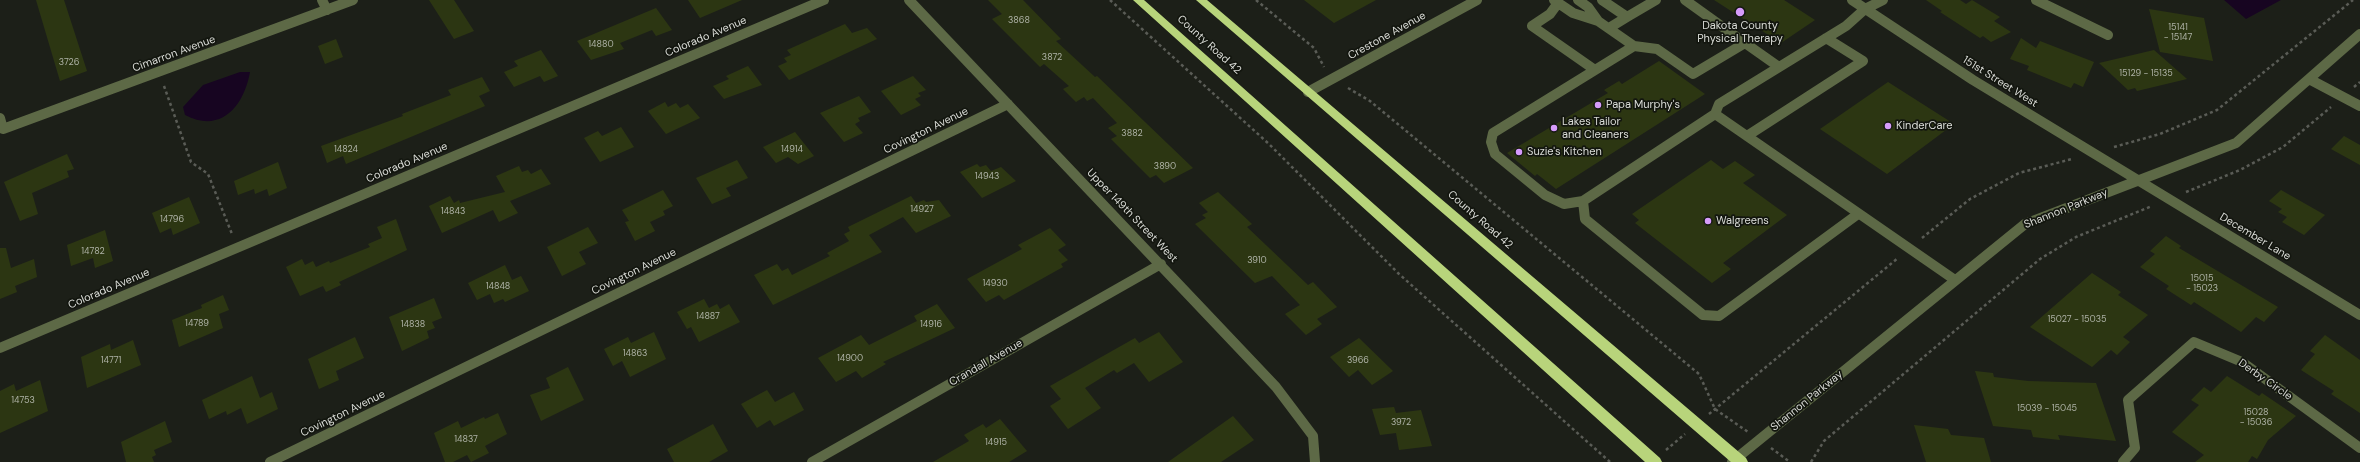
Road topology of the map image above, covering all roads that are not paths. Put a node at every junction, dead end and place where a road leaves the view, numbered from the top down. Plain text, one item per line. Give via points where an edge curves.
1 (322, 0) edge
2 (353, 0) edge
3 (824, 0) edge
4 (909, 0) edge
5 (1138, 0) edge
6 (1201, 0) edge
7 (1477, 0) edge
8 (1578, 0) edge
9 (1602, 0) edge
10 (1656, 0) edge
11 (1685, 0) edge
12 (1852, 0) edge
13 (1883, 0) edge
14 (2036, 0) edge
15 (1556, 1) edge
16 (1865, 9) junction
17 (327, 10) junction
18 (1627, 17) junction
19 (1598, 21) junction
20 (1609, 28) junction
21 (2360, 34) edge
22 (2108, 35) dead end
23 (1826, 38) junction
24 (1745, 43) junction
25 (1634, 46) junction
26 (1779, 67) junction
27 (1595, 70) junction
28 (2309, 79) junction
29 (1308, 92) junction
30 (1008, 104) junction
31 (2360, 106) edge
32 (1715, 114) junction
33 (0, 118) edge
34 (1747, 136) junction
35 (2138, 180) junction
36 (1583, 201) junction
37 (1858, 214) junction
38 (1161, 264) junction
39 (1955, 280) junction
40 (2360, 315) edge
41 (0, 348) edge
42 (2360, 448) edge
43 (1736, 461) edge
44 (270, 462) edge
45 (812, 462) edge
46 (1315, 462) edge
47 (1655, 462) edge
48 (2123, 462) edge

1 - 17 street
2 - 17 street, Cimarron Avenue
3 - 41 street, Colorado Avenue
4 - 30 street, Upper 149th Street West
5 - 47 highway, County Road 42
6 - 29 highway, County Road 42
7 - 29 street, Crestone Avenue
8 - 19 street via 1588,7
9 - 18 street
10 - 18 street
11 - 24 street
12 - 16 street, 151st Street West
13 - 16 street
14 - 22 street
15 - 19 street via 1573,13
15 - 27 street via 1550,14 1532,26
16 - 23 street via 1846,26
16 - 35 street, 151st Street West via 1925,50
17 - 33 street, Cimarron Avenue via 3,129
18 - 20 street
19 - 20 street
20 - 25 street
21 - 28 street, Shannon Parkway
23 - 26 street
23 - 34 street via 1863,61
24 - 25 street via 1693,74 1657,50
24 - 26 street
25 - 27 street
26 - 32 street via 1719,104
27 - 36 street via 1493,133 1491,142 1495,154 1545,195 1564,204
28 - 31 street
28 - 35 street, Shannon Parkway via 2236,143
29 - 43 highway, County Road 42
30 - 38 street, Upper 149th Street West
30 - 44 street, Covington Avenue
32 - 34 street
32 - 36 street
34 - 37 street
35 - 39 street, Shannon Parkway via 2026,224
35 - 40 street, December Lane
36 - 37 street via 1585,219 1703,315 1719,316
37 - 39 street
38 - 45 street, Crandall Avenue
38 - 46 street, Upper 149th Street West via 1276,387 1312,436
39 - 43 street, Shannon Parkway
42 - 48 street, Derby Circle via 2242,362 2194,342 2128,400 2135,448

